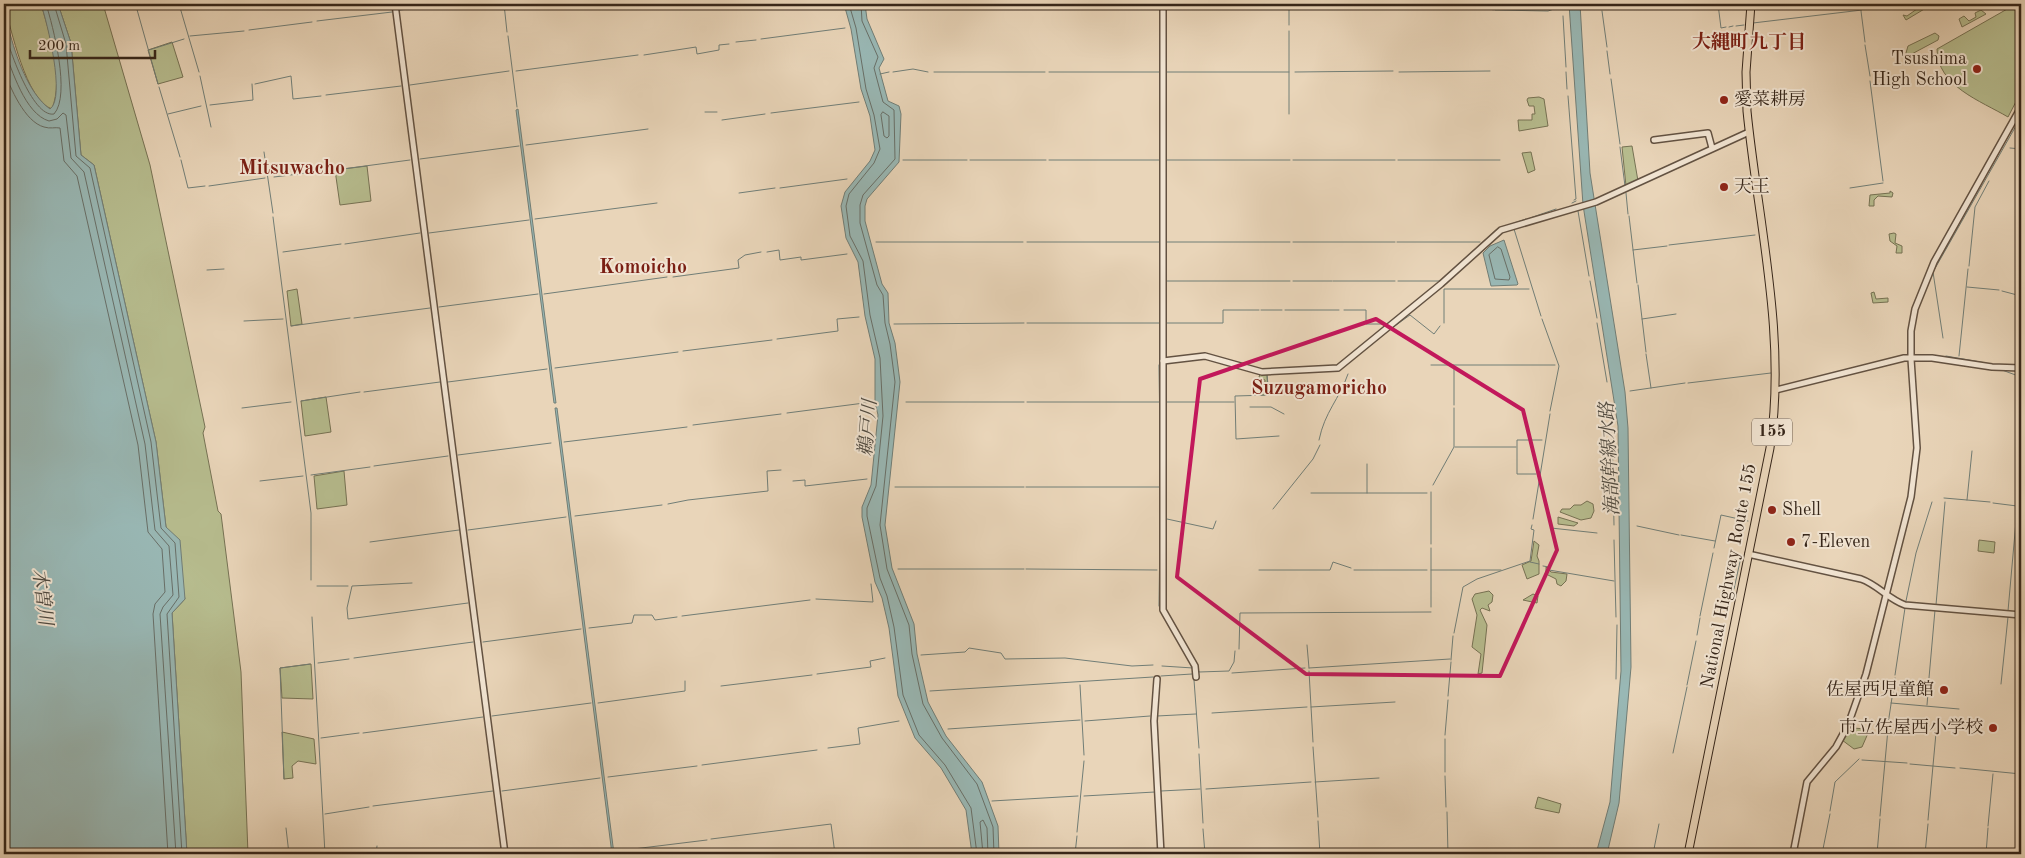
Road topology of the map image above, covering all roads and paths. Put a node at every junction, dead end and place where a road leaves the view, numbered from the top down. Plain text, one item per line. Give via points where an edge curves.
1 (395, 4) edge
2 (1163, 4) edge
3 (1752, 4) edge
4 (2021, 107) edge
5 (1749, 132) junction
6 (1654, 140) dead end
7 (1712, 148) junction
8 (1910, 359) junction
9 (1163, 361) junction
10 (2021, 368) edge
11 (1776, 390) junction
12 (1748, 554) junction
13 (1886, 595) junction
14 (2021, 615) edge
15 (1196, 677) dead end
16 (1157, 679) dead end
17 (505, 854) edge
18 (1161, 854) edge
19 (1688, 854) edge
20 (1793, 854) edge

1 - 17 street
2 - 9 street
3 - 5 highway, National Highway Route 155 / 155 via 1746,72
4 - 8 street via 1927,276 1912,319
5 - 7 street
5 - 11 highway, National Highway Route 155 / 155 via 1774,336
6 - 7 street via 1708,133
7 - 9 street via 1594,202 1498,232 1441,284 1338,368 1262,372 1205,356
8 - 10 street via 1932,358
8 - 11 street
8 - 13 street via 1915,472
9 - 15 street via 1163,610 1194,664
11 - 12 highway, National Highway Route 155 / 155 via 1770,448
12 - 13 street via 1861,579
12 - 19 highway, National Highway Route 155 / 155
13 - 14 street via 1905,605
13 - 20 street via 1866,674 1848,725 1836,747 1807,782
16 - 18 street via 1154,721

